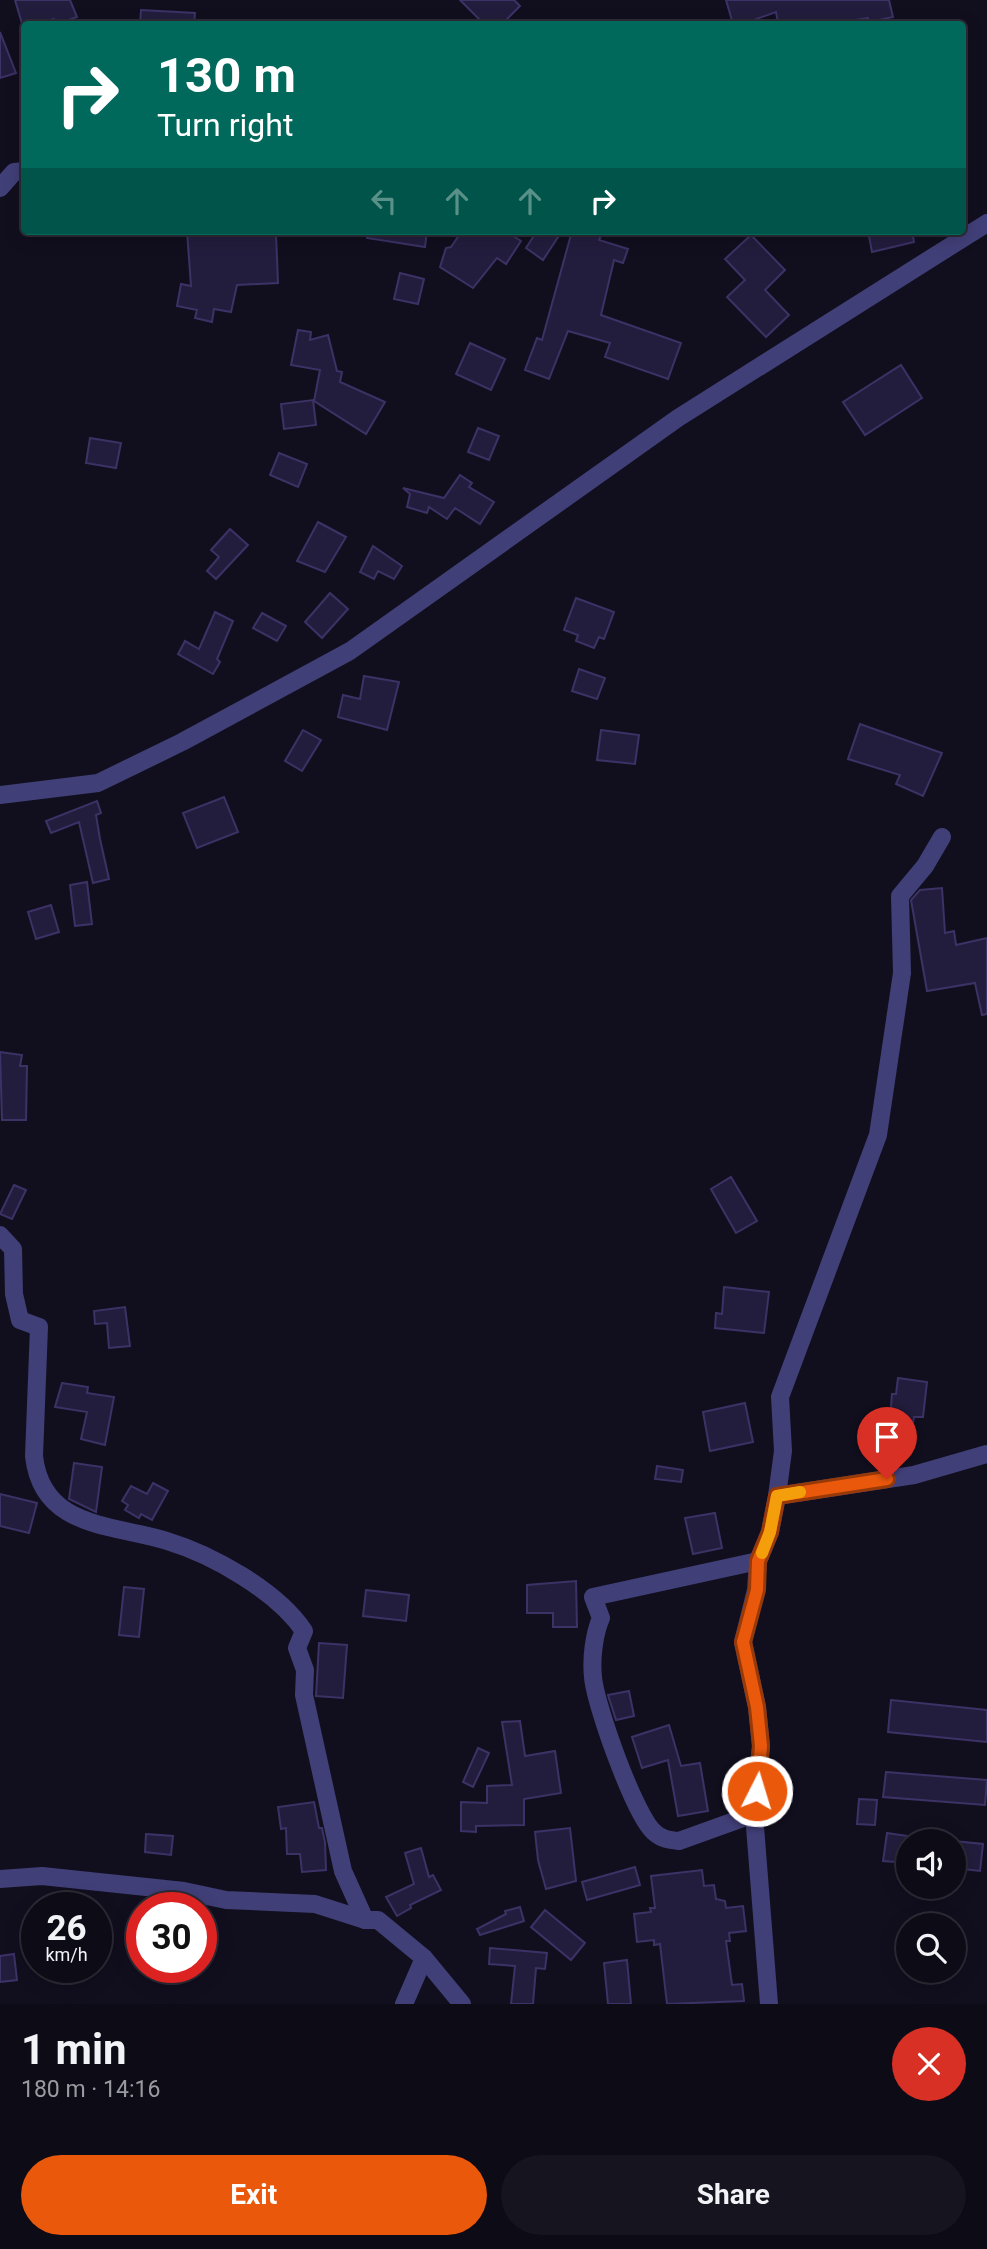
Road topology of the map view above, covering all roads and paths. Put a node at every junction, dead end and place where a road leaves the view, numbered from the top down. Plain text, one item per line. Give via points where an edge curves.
1 (21, 171) edge
2 (0, 188) edge
3 (987, 223) edge
4 (0, 795) edge
5 (942, 837) dead end
6 (0, 1235) edge
7 (987, 1454) edge
8 (777, 1496) junction
9 (758, 1561) junction
10 (754, 1814) junction
11 (0, 1879) edge
12 (365, 1920) junction
13 (424, 1958) junction
14 (404, 2004) edge
15 (462, 2004) edge
16 (769, 2004) edge

1 - 2 street
3 - 4 street via 678,418 350,651 98,783
5 - 8 street via 900,896 902,973 878,1135 780,1397 783,1451
6 - 12 street via 13,1249 20,1320 39,1327 34,1456 36,1474 47,1494 65,1512 109,1530 166,1541 253,1583 291,1612 304,1631 297,1648 305,1671 304,1695 343,1871
7 - 8 street via 914,1475
8 - 9 street
9 - 10 street via 757,1590 743,1642 761,1746
9 - 10 street via 593,1597 601,1618 596,1628 593,1677 605,1728 652,1831 665,1840 679,1841
10 - 16 street
11 - 12 street via 42,1876 226,1900 315,1903
12 - 13 street via 378,1920
13 - 14 street
13 - 15 street

